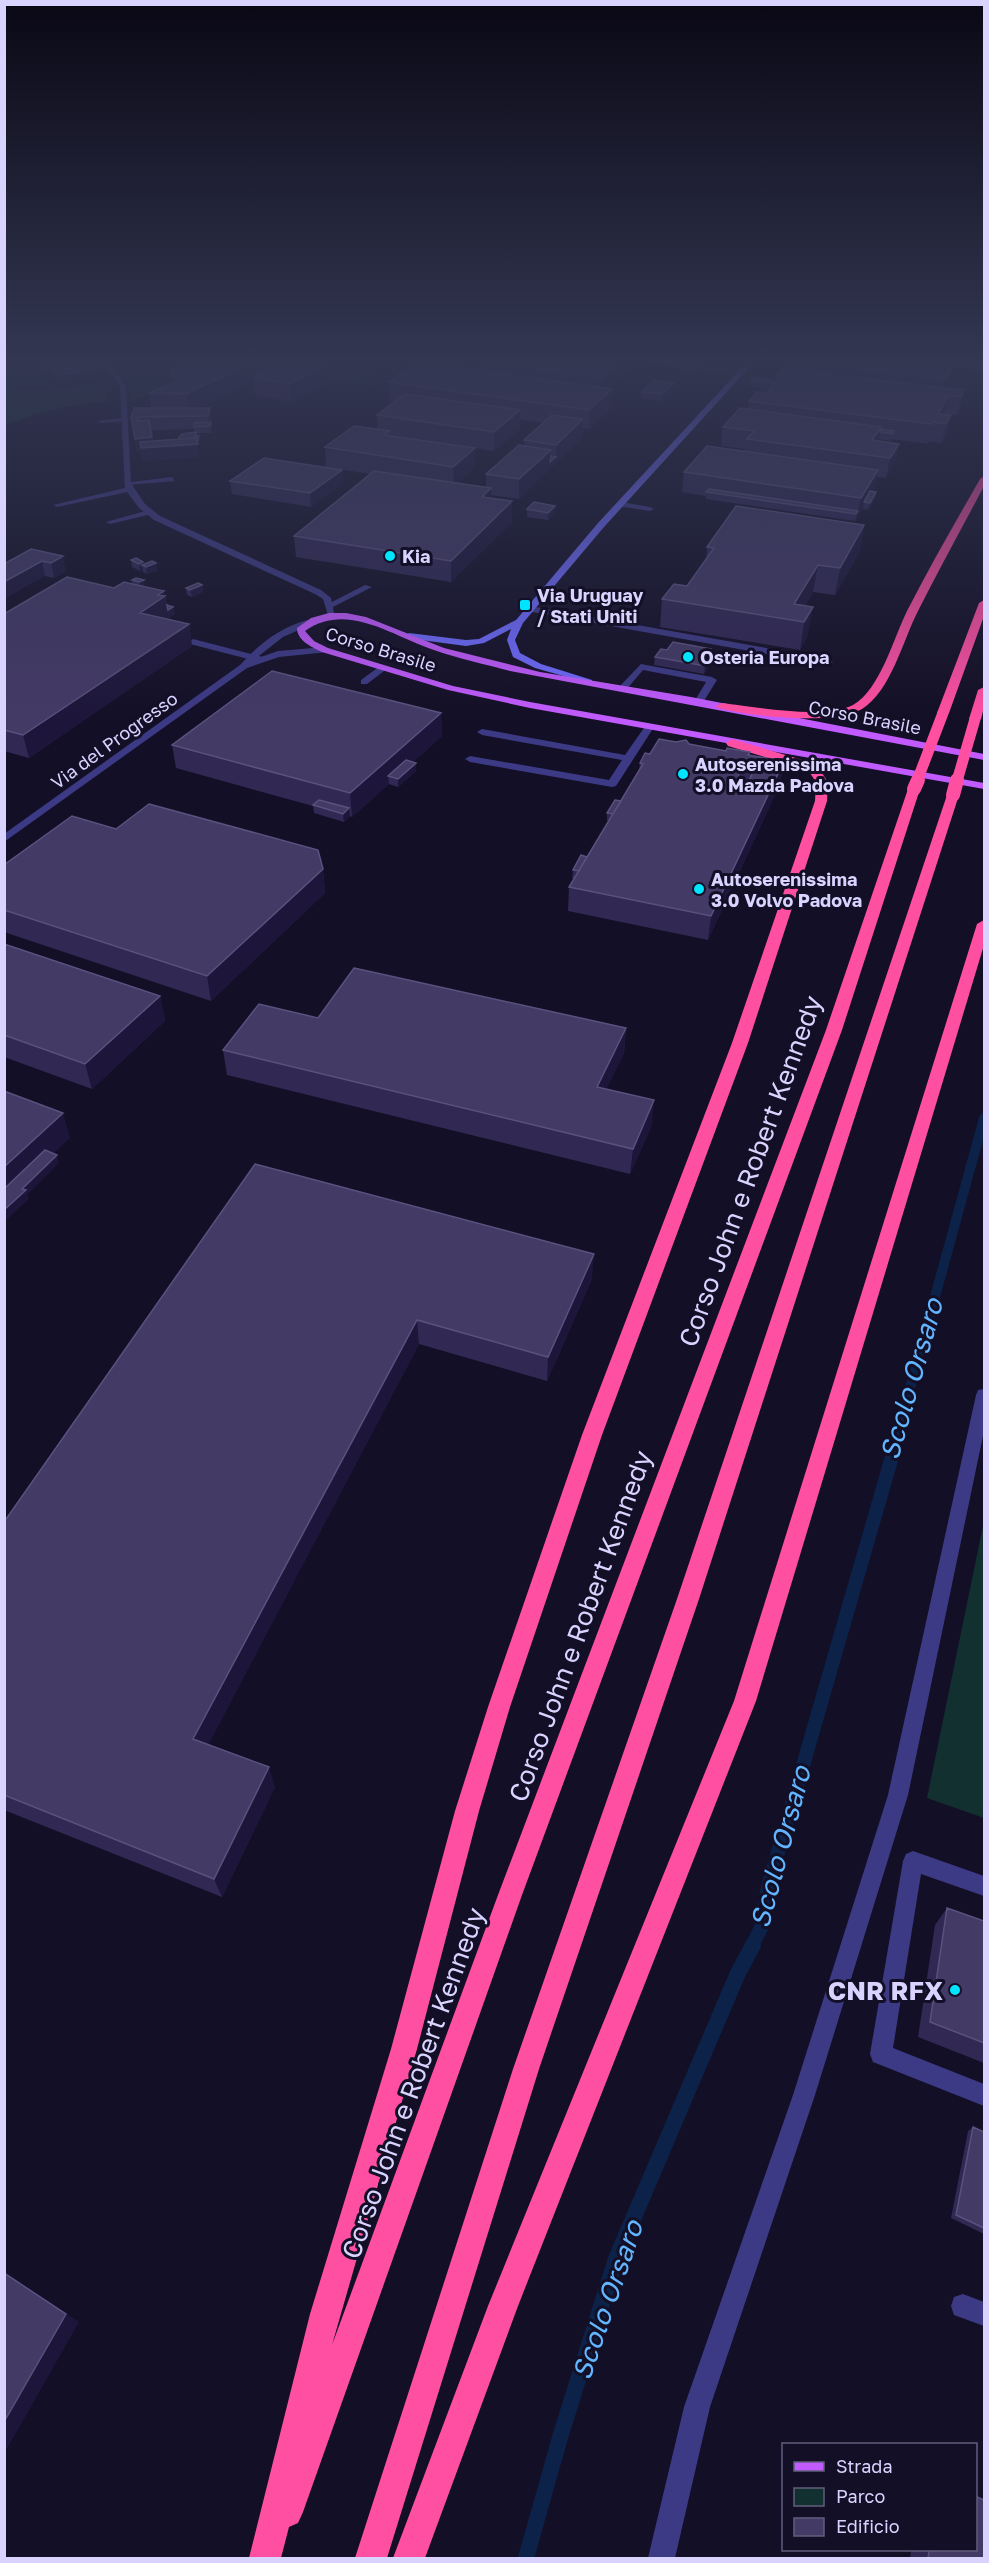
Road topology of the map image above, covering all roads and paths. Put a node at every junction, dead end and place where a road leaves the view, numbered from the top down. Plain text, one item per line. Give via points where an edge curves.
1 (128, 481) edge
2 (162, 481) edge
3 (643, 481) edge
4 (983, 481) edge
5 (128, 486) junction
6 (621, 504) junction
7 (57, 505) dead end
8 (650, 509) dead end
9 (149, 512) junction
10 (110, 522) dead end
11 (368, 587) dead end
12 (984, 603) edge
13 (330, 605) junction
14 (530, 609) junction
15 (332, 616) junction
16 (519, 622) junction
17 (307, 623) junction
18 (409, 636) junction
19 (193, 642) dead end
20 (326, 650) junction
21 (256, 658) junction
22 (828, 662) dead end
23 (383, 668) junction
24 (364, 682) dead end
25 (589, 682) junction
26 (622, 688) junction
27 (984, 690) edge
28 (699, 702) junction
29 (722, 706) junction
30 (649, 727) junction
31 (482, 732) dead end
32 (732, 742) junction
33 (984, 757) edge
34 (628, 758) junction
35 (470, 759) dead end
36 (980, 784) edge
37 (4, 839) edge
38 (984, 924) edge
39 (984, 1395) edge
40 (984, 1886) edge
41 (984, 2095) edge
42 (265, 2559) edge
43 (270, 2559) edge
44 (371, 2559) edge
45 (409, 2559) edge
46 (661, 2559) edge

1 - 5 street
2 - 5 street
3 - 6 street
4 - 29 highway via 912,612 883,677 866,701 856,708 825,715
5 - 7 street
5 - 9 street
6 - 8 street
6 - 14 street
9 - 10 street
9 - 13 street via 318,592
11 - 13 street
12 - 43 highway, Corso John e Robert Kennedy, bridge via 914,789 834,1030 510,1895
13 - 15 street
14 - 16 street
14 - 22 street
15 - 17 main road, Corso Brasile
15 - 18 main road, Corso Brasile via 351,616
16 - 18 street via 481,641 449,642
16 - 25 street via 511,640 516,654 538,666
17 - 20 main road, Corso Brasile via 300,630 304,638
17 - 21 street, Via del Progresso via 290,628
18 - 25 main road, Corso Brasile via 493,664
19 - 21 street
20 - 21 street, Via del Progresso
20 - 23 main road, Corso Brasile
21 - 37 street, Via del Progresso
23 - 24 street
23 - 30 main road, Corso Brasile via 451,688
25 - 26 main road, Corso Brasile
26 - 28 main road, Corso Brasile
26 - 28 street via 640,667 712,680
27 - 44 highway, bridge via 953,795 688,1599 526,2069
28 - 29 main road, Corso Brasile
29 - 33 main road, Corso Brasile
30 - 32 main road, Corso Brasile
30 - 34 street
31 - 34 street
32 - 36 main road, Corso Brasile
32 - 42 highway via 812,767 824,787 821,801 740,1043 592,1435 499,1707 325,2314
34 - 35 street via 612,784
38 - 45 highway via 745,1701 503,2306
39 - 46 street via 898,1794 804,2095 697,2407
40 - 41 street via 913,1861 880,2054

